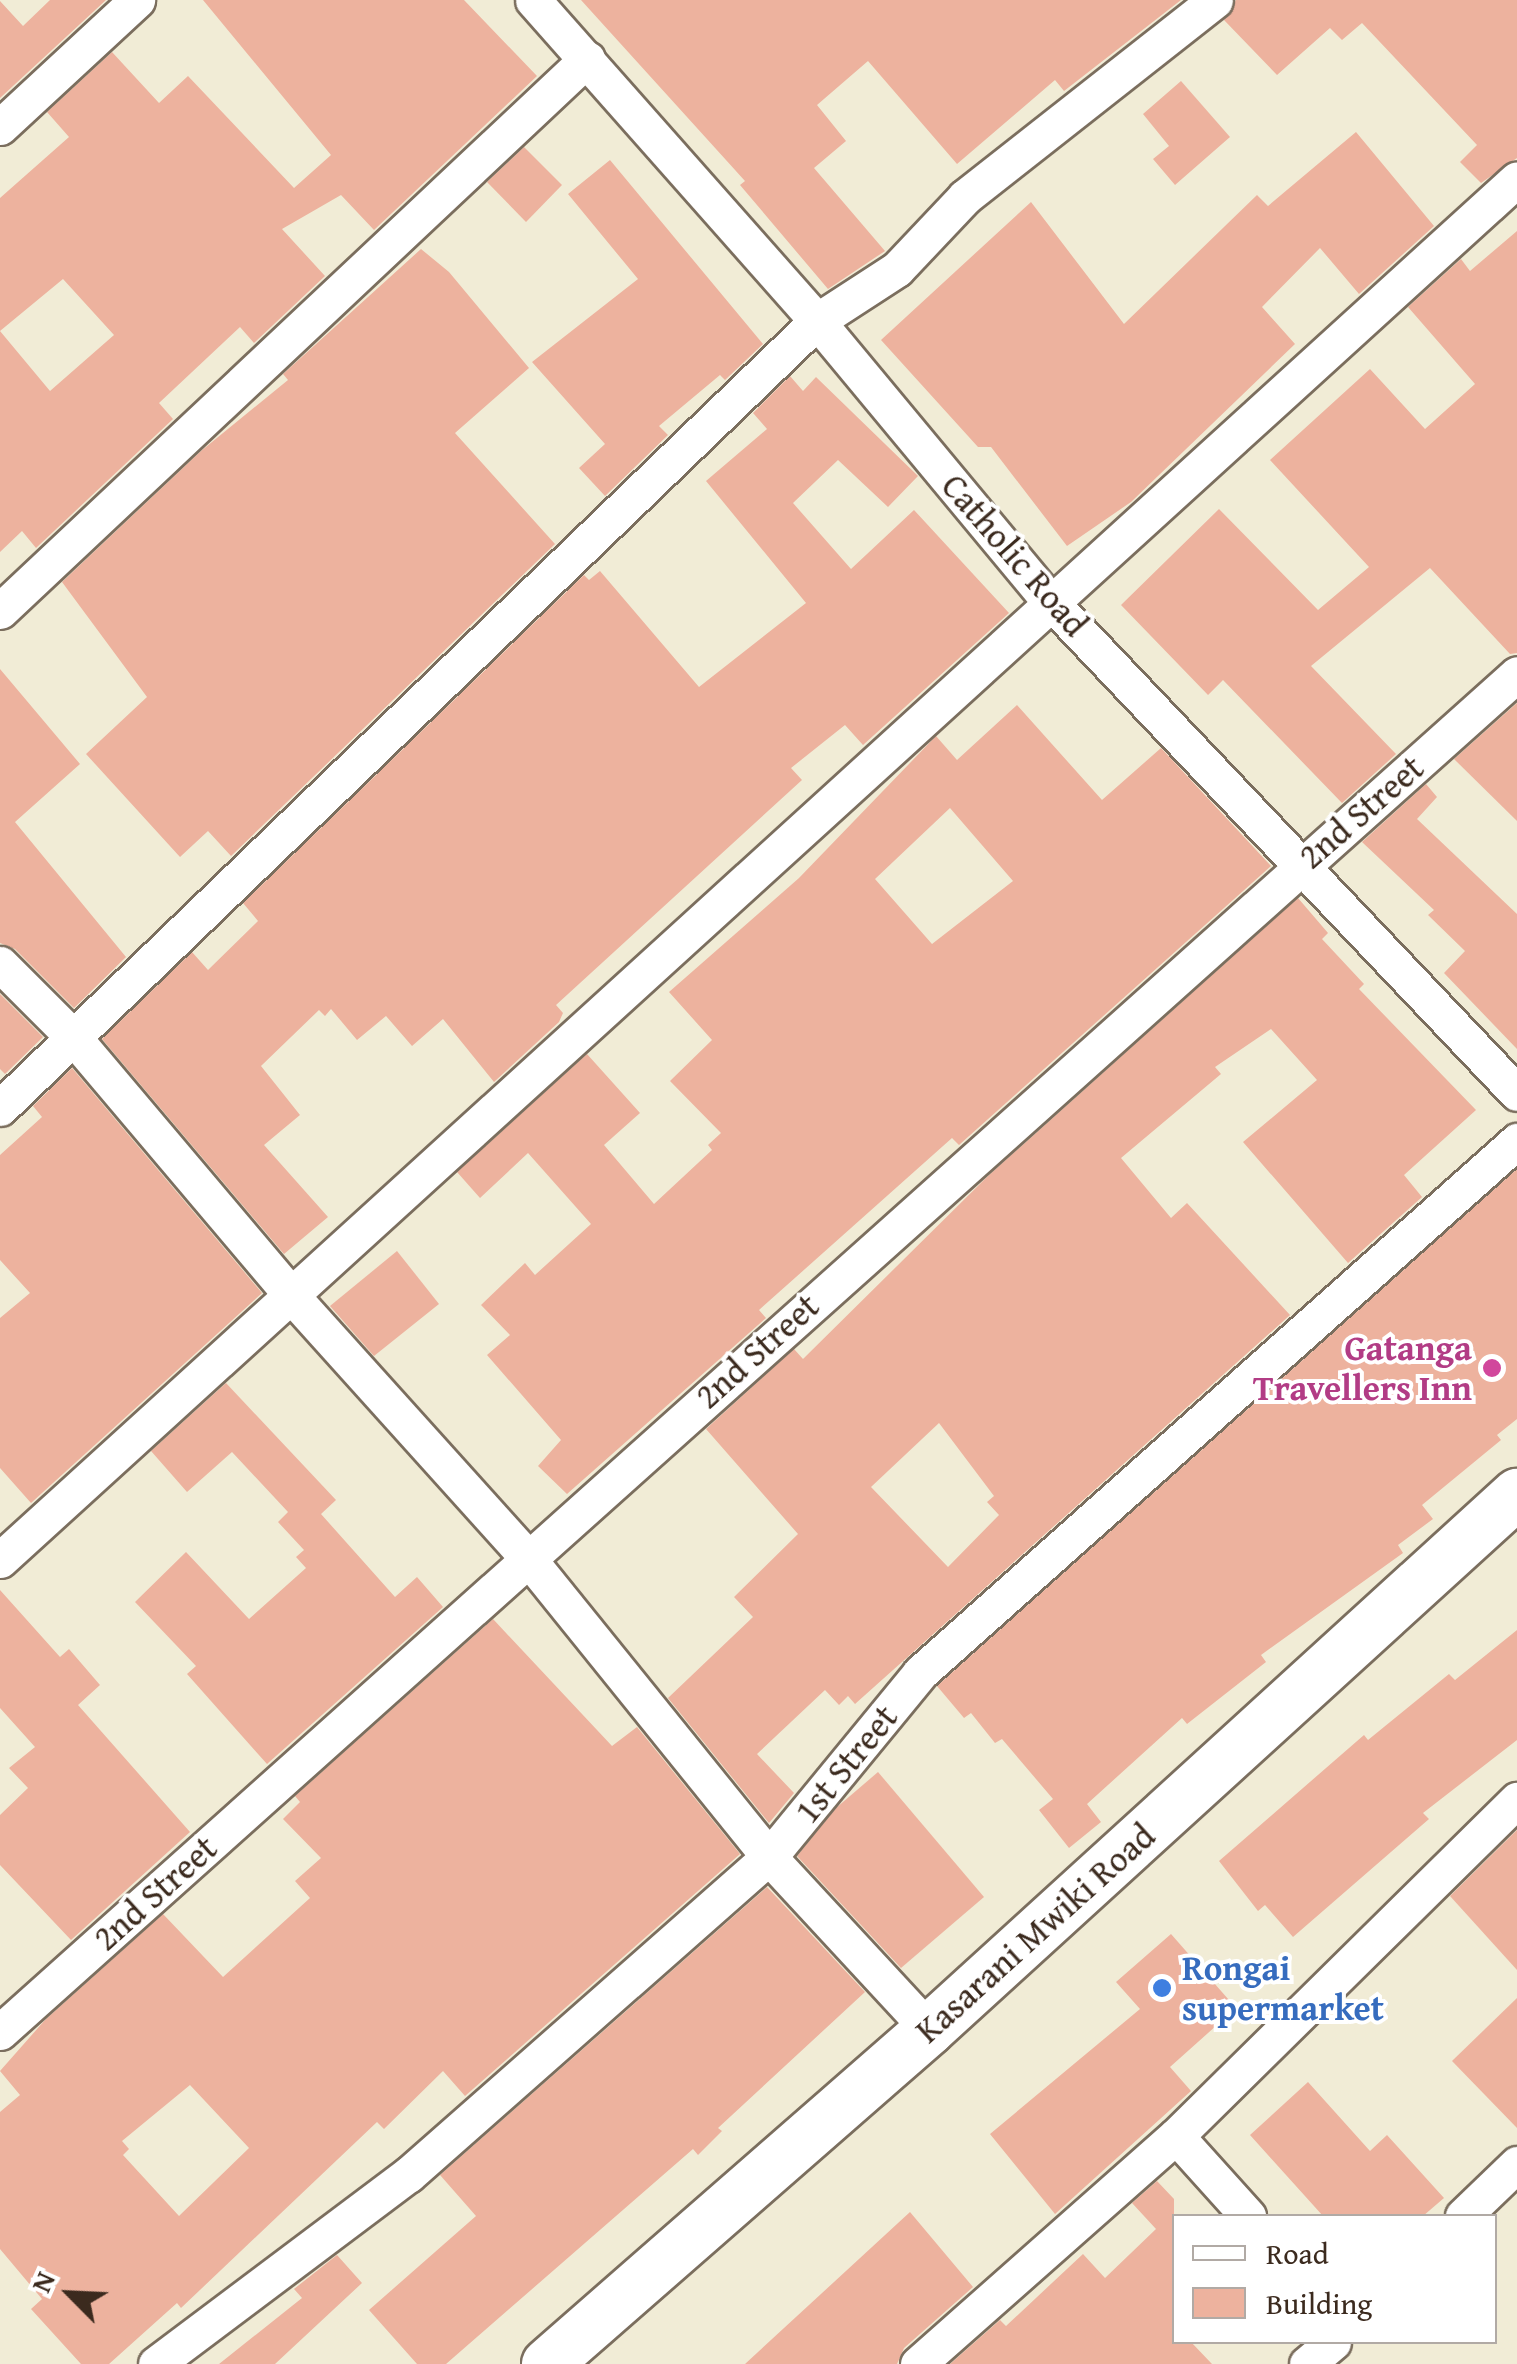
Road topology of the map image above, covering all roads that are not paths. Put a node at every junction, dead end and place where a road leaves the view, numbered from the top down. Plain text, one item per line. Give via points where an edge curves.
1 (137, 0) edge
2 (533, 0) edge
3 (1215, 0) edge
4 (587, 59) junction
5 (0, 127) edge
6 (1517, 179) edge
7 (817, 321) junction
8 (1048, 599) junction
9 (0, 611) edge
10 (1517, 674) edge
11 (1302, 864) junction
12 (0, 964) edge
13 (74, 1038) junction
14 (1517, 1092) edge
15 (0, 1108) edge
16 (1517, 1140) edge
17 (290, 1294) junction
18 (1517, 1494) edge
19 (527, 1557) junction
20 (0, 1560) edge
21 (1517, 1800) edge
22 (769, 1857) junction
23 (929, 2030) junction
24 (0, 2032) edge
25 (1176, 2136) junction
26 (1517, 2164) edge
27 (1246, 2214) edge
28 (1466, 2214) edge
29 (1331, 2344) edge
30 (156, 2364) edge
31 (548, 2364) edge
32 (918, 2364) edge
33 (1307, 2364) edge

1 - 5 street
2 - 4 street, Catholic Road
3 - 7 street via 965,198 897,269
4 - 7 street, Catholic Road
4 - 9 street
6 - 8 street
7 - 8 street, Catholic Road
7 - 13 street
8 - 11 street, Catholic Road
8 - 17 street via 360,1239
10 - 11 street, 2nd Street
11 - 14 street, Catholic Road
11 - 19 street, 2nd Street
12 - 13 street
13 - 15 street
13 - 17 street
16 - 22 street, 1st Street via 920,1673
17 - 19 street
17 - 20 street
18 - 23 main road, Kasarani Mwiki Road
19 - 22 street
19 - 24 street, 2nd Street
21 - 25 street
22 - 23 street
22 - 30 street, 1st Street via 408,2175
23 - 31 main road, Kasarani Mwiki Road
25 - 27 street
25 - 32 street
26 - 28 street
29 - 33 street

